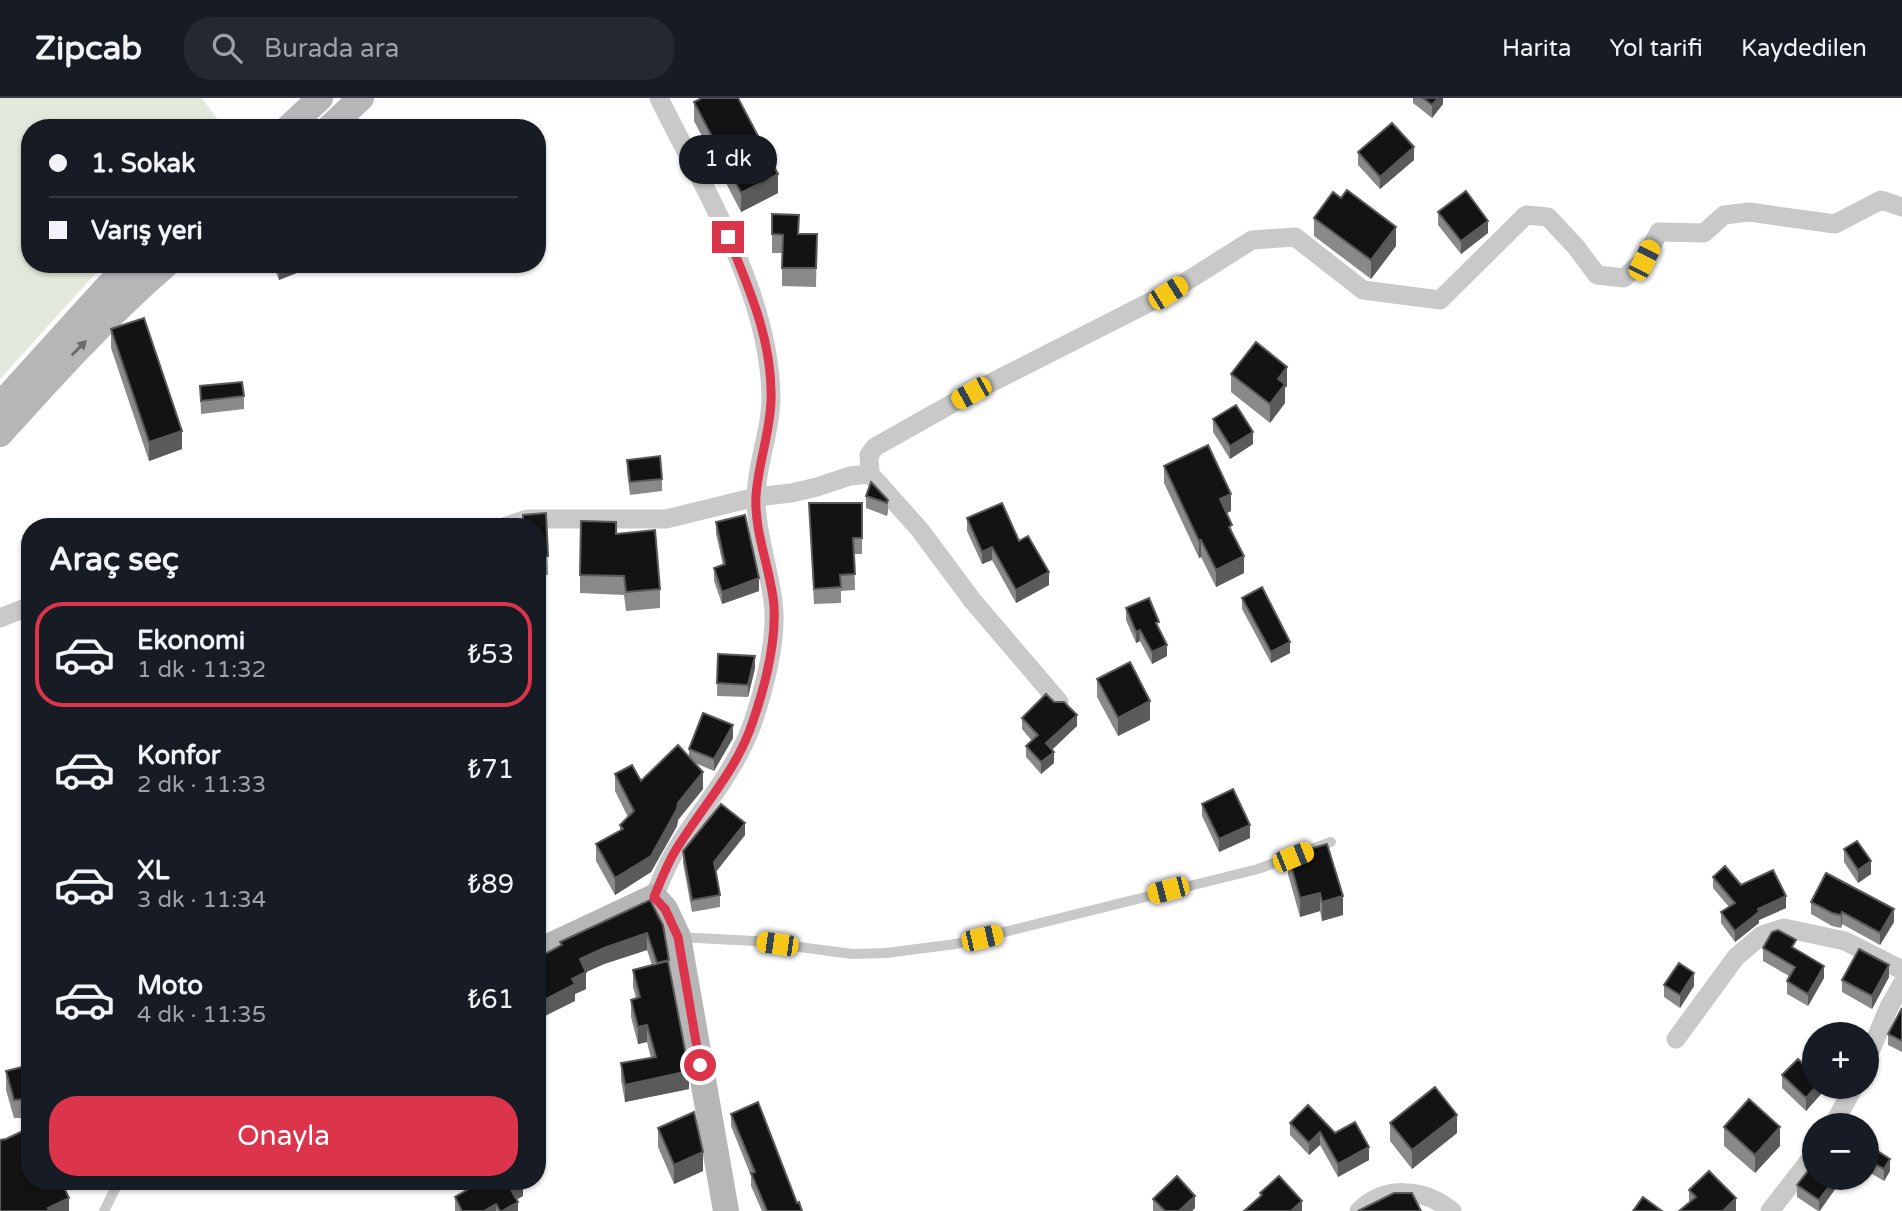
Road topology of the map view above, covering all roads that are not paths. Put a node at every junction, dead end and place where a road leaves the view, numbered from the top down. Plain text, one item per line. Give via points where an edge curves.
1 (320, 98) edge
2 (361, 98) edge
3 (659, 98) edge
4 (298, 119) edge
5 (339, 119) edge
6 (1902, 207) edge
7 (123, 273) edge
8 (157, 273) edge
9 (0, 405) edge
10 (0, 434) edge
11 (870, 474) junction
12 (756, 497) junction
13 (546, 519) edge
14 (21, 610) edge
15 (0, 618) edge
16 (1059, 702) edge
17 (1331, 842) dead end
18 (654, 897) junction
19 (678, 937) junction
20 (546, 948) edge
21 (1902, 970) edge
22 (1902, 984) edge
23 (1879, 1031) edge
24 (1676, 1040) dead end
25 (1802, 1170) edge
26 (114, 1190) edge
27 (104, 1211) edge
28 (726, 1211) edge
29 (1359, 1211) edge
30 (1452, 1211) edge
31 (1770, 1211) edge

1 - 4 street
2 - 5 street
3 - 12 street via 728,237 764,335 771,400
6 - 11 street via 1881,200 1835,224 1749,212 1724,215 1704,233 1659,232 1644,260 1624,278 1597,275 1548,217 1526,215 1440,300 1363,290 1295,237 1252,240 1168,293 876,447 869,455
7 - 9 street
10 -> 8 street via 57,369
11 - 12 street
11 - 16 street
12 - 13 street via 666,519
12 - 18 street via 774,606 764,679 741,750 674,854
14 - 15 street
17 - 19 lane via 1258,869 956,944 852,954
18 - 19 street
18 - 20 street
19 - 28 street
21 - 24 street via 1845,942 1784,928 1762,935 1736,957
22 - 23 street
25 - 31 street
26 - 27 lane
29 - 30 street via 1370,1199 1410,1191

